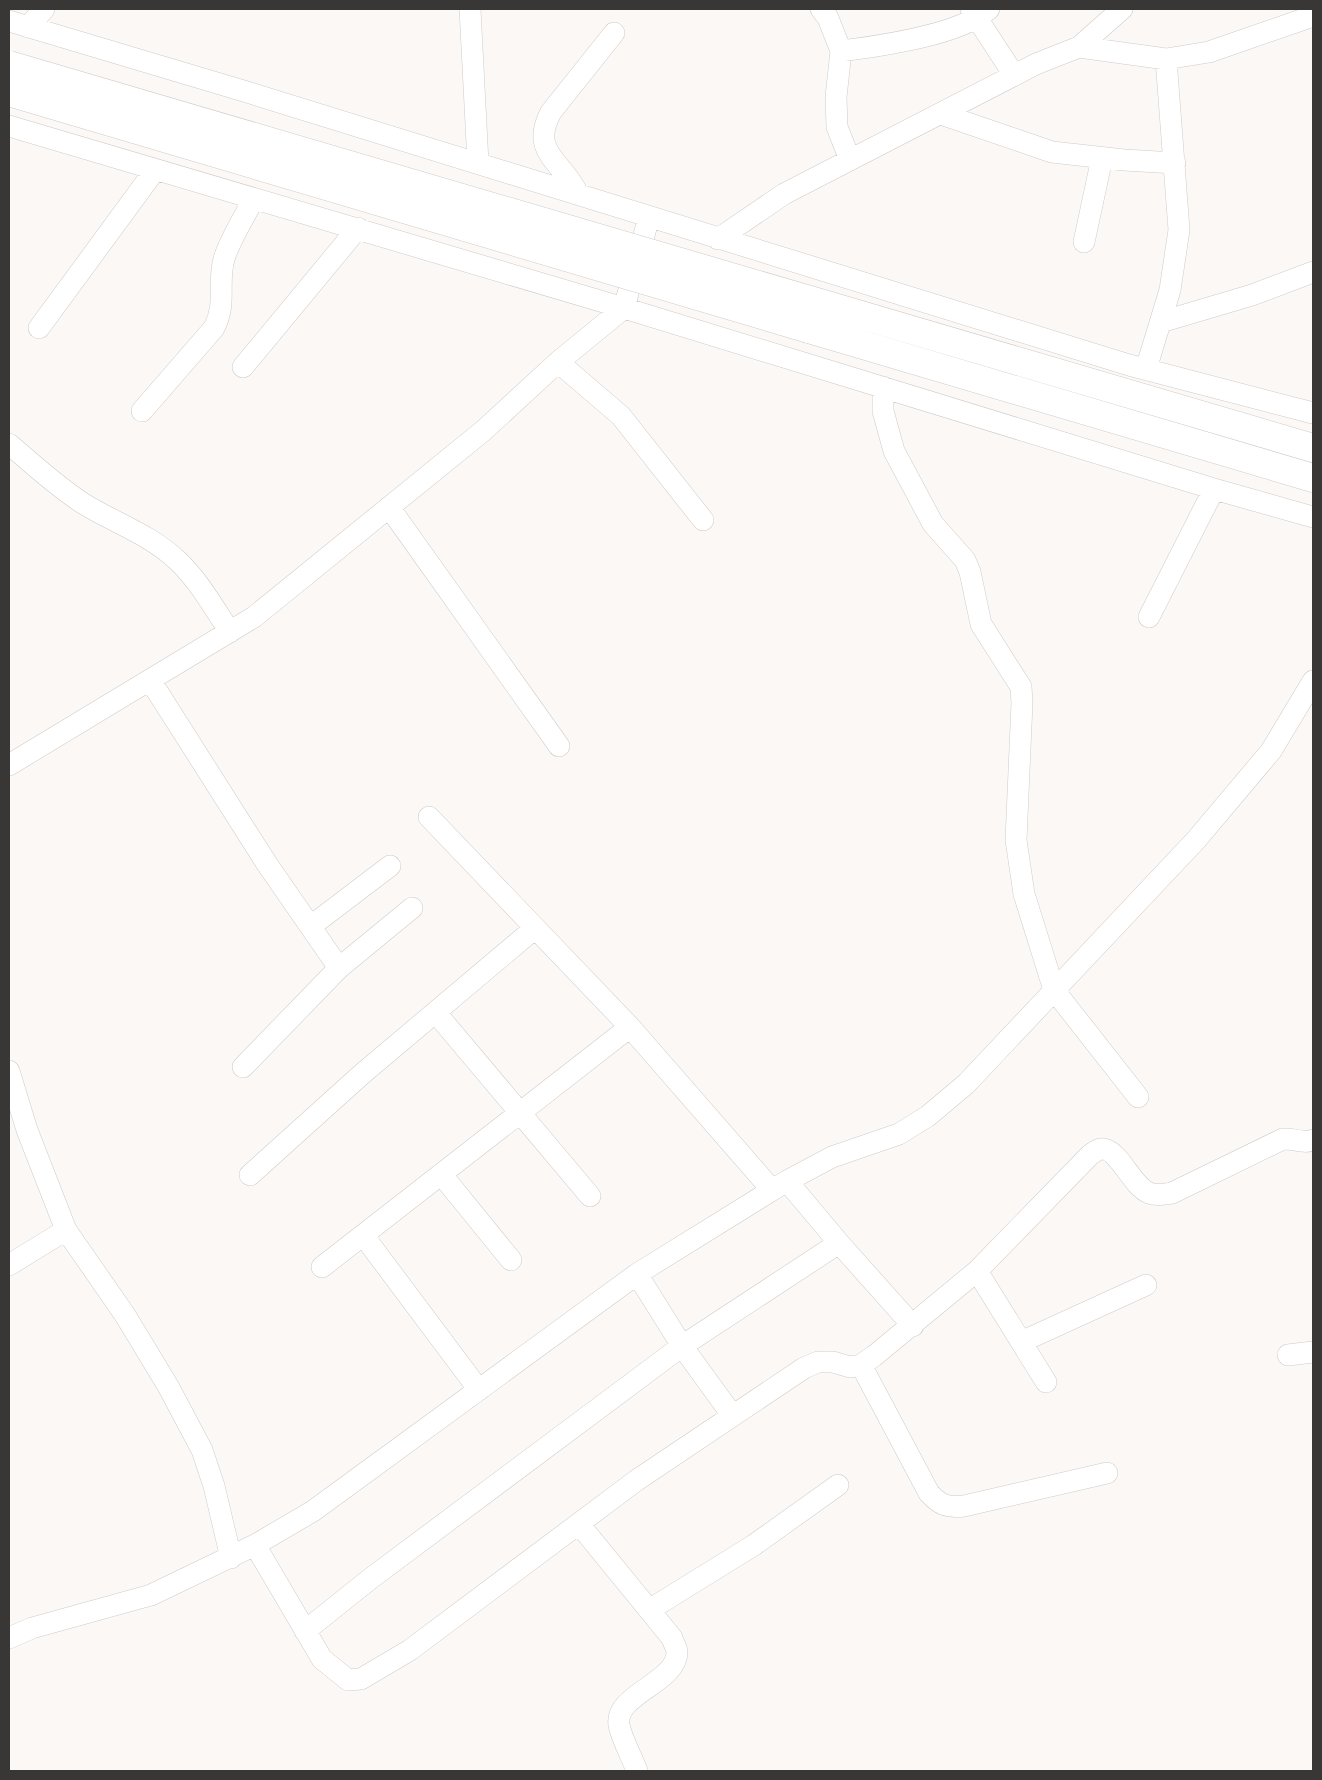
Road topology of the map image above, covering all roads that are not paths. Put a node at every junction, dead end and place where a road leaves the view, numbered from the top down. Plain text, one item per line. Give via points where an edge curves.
1 (44, 9) edge
2 (470, 9) edge
3 (822, 9) edge
4 (1122, 9) edge
5 (980, 12) edge
6 (1313, 16) edge
7 (18, 24) edge
8 (614, 33) dead end
9 (1079, 47) junction
10 (841, 50) junction
11 (1166, 60) junction
12 (9, 65) edge
13 (1014, 75) junction
14 (9, 92) edge
15 (941, 114) junction
16 (9, 126) edge
17 (1102, 158) junction
18 (850, 160) junction
19 (478, 163) junction
20 (1175, 163) junction
21 (155, 170) junction
22 (578, 194) junction
23 (253, 200) junction
24 (649, 217) junction
25 (358, 228) junction
26 (718, 239) junction
27 (1084, 242) dead end
28 (1313, 272) edge
29 (624, 308) junction
30 (1161, 322) junction
31 (39, 328) dead end
32 (558, 362) junction
33 (243, 367) dead end
34 (1146, 369) junction
35 (883, 387) junction
36 (142, 411) dead end
37 (1313, 413) edge
38 (9, 444) edge
39 (1313, 448) edge
40 (1313, 478) edge
41 (1214, 489) junction
42 (390, 507) junction
43 (1313, 517) edge
44 (703, 520) dead end
45 (1149, 617) dead end
46 (230, 632) junction
47 (150, 680) junction
48 (1313, 681) edge
49 (559, 746) dead end
50 (9, 765) edge
51 (429, 817) dead end
52 (390, 866) dead end
53 (412, 908) dead end
54 (311, 926) junction
55 (534, 928) junction
56 (339, 968) junction
57 (1054, 990) junction
58 (436, 1013) junction
59 (630, 1027) junction
60 (243, 1066) dead end
61 (9, 1071) edge
62 (1138, 1097) dead end
63 (521, 1112) junction
64 (1313, 1140) edge
65 (441, 1174) junction
66 (250, 1175) dead end
67 (780, 1186) junction
68 (590, 1196) dead end
69 (66, 1230) junction
70 (363, 1235) junction
71 (839, 1242) junction
72 (511, 1260) dead end
73 (9, 1265) edge
74 (322, 1267) dead end
75 (977, 1271) junction
76 (637, 1274) junction
77 (1146, 1285) dead end
78 (913, 1326) junction
79 (1021, 1342) junction
80 (682, 1346) junction
81 (1313, 1352) edge
82 (1288, 1355) dead end
83 (861, 1365) junction
84 (1046, 1382) dead end
85 (479, 1390) junction
86 (732, 1415) junction
87 (1107, 1473) dead end
88 (838, 1485) dead end
89 (579, 1524) junction
90 (255, 1545) junction
91 (231, 1558) junction
92 (649, 1610) junction
93 (305, 1631) junction
94 (9, 1638) edge
95 (637, 1771) edge

1 - 7 street
2 - 19 street
3 - 10 street
4 - 9 street
5 - 10 street via 886,45
5 - 13 street
6 - 11 street via 1210,52
7 - 19 street
8 - 22 street via 544,125 543,140 553,162
9 - 11 street
9 - 13 street
10 - 18 street via 836,97 837,127
11 - 20 street
12 - 39 highway, bridge
13 - 15 street
14 - 40 highway, bridge
15 - 17 street via 1052,152
15 - 18 street
16 - 21 street
17 - 20 street
17 - 27 street
18 - 26 street via 784,194
19 - 22 street
20 - 30 street via 1179,230 1170,290
21 - 23 street
21 - 31 street
22 - 24 street
23 - 25 street
23 - 36 street via 224,258 221,315 214,328
24 - 26 street
24 - 29 street
25 - 29 street
25 - 33 street
26 - 34 street
28 - 30 street via 1252,295
29 - 32 street
29 - 35 street
30 - 34 street
32 - 42 street via 483,431
32 - 44 street via 621,416
34 - 37 street
35 - 41 street
35 - 57 street via 883,411 894,451 933,524 965,560 982,624 1021,687 1018,865
38 - 46 street via 54,484 85,505 152,541 178,561
41 - 43 street
41 - 45 street
42 - 46 street via 254,617
42 - 49 street
46 - 47 street
47 - 50 street
47 - 54 street via 262,856
48 - 57 street via 1271,751 1196,840
51 - 55 street
52 - 54 street
53 - 56 street
54 - 56 street
55 - 58 street
55 - 59 street
56 - 60 street
57 - 62 street
57 - 67 street via 966,1084 928,1116 899,1134 832,1157
58 - 63 street
58 - 66 street via 362,1074
59 - 63 street
59 - 67 street
61 - 69 street via 27,1130
63 - 65 street
63 - 68 street
64 - 75 street via 1283,1139 1172,1194 1157,1195 1139,1186 1111,1152 1098,1150
65 - 70 street
65 - 72 street
67 - 71 street
67 - 76 street
69 - 73 street
69 - 91 street via 125,1315 202,1450
70 - 74 street
70 - 85 street
71 - 78 street
71 - 80 street
75 - 78 street
75 - 79 street
76 - 80 street
76 - 85 street
77 - 79 street
78 - 83 street
79 - 84 street
80 - 86 street
80 - 93 street
81 - 82 street
83 - 86 street via 850,1367 818,1362
83 - 87 street via 929,1493 939,1503 951,1508 964,1506
85 - 90 street via 313,1511
86 - 89 street
88 - 92 street via 754,1545
89 - 92 street
89 - 93 street via 410,1650 361,1679 348,1680 335,1672 322,1660
90 - 91 street
90 - 93 street
91 - 94 street via 151,1595 32,1628
92 - 95 street via 672,1638 677,1652 661,1678 629,1701 622,1711 619,1723

